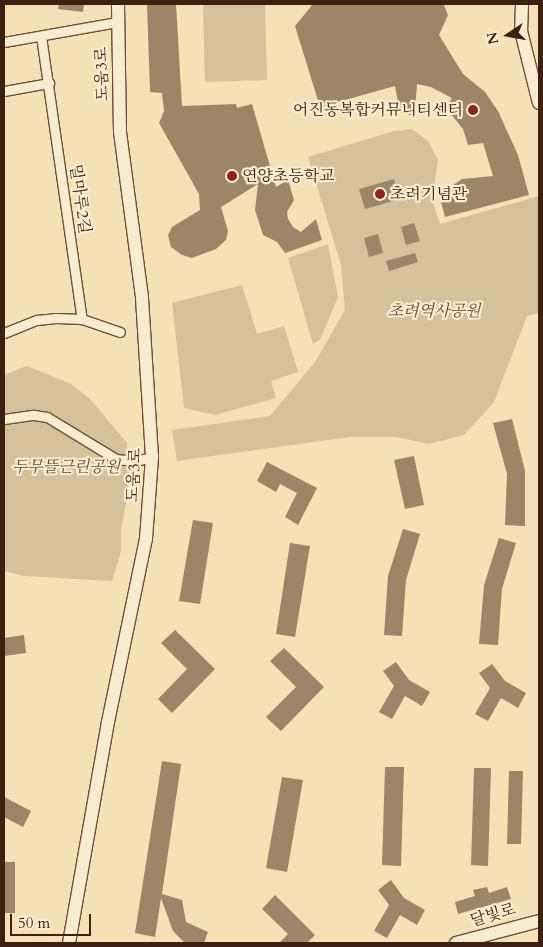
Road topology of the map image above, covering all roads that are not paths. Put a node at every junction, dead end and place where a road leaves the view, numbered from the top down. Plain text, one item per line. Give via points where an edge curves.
1 (118, 4) edge
2 (522, 4) edge
3 (117, 22) junction
4 (41, 36) junction
5 (4, 42) edge
6 (49, 83) junction
7 (4, 91) edge
8 (539, 103) edge
9 (82, 319) junction
10 (120, 332) dead end
11 (4, 333) edge
12 (4, 419) edge
13 (152, 457) junction
14 (539, 920) edge
15 (69, 943) edge
16 (456, 943) edge

1 - 3 street, 도움3로
2 - 8 street via 521,31
3 - 4 street
3 - 13 street, 도움3로 via 120,132 142,297
4 - 5 street
4 - 6 street, 밀마루2길
6 - 7 street
6 - 9 street, 밀마루2길
9 - 10 street
9 - 11 street via 37,320
12 - 13 street via 34,415 48,417 116,459 135,461
13 - 15 street, 도움3로 via 146,539 108,722
14 - 16 street, 달빛로

